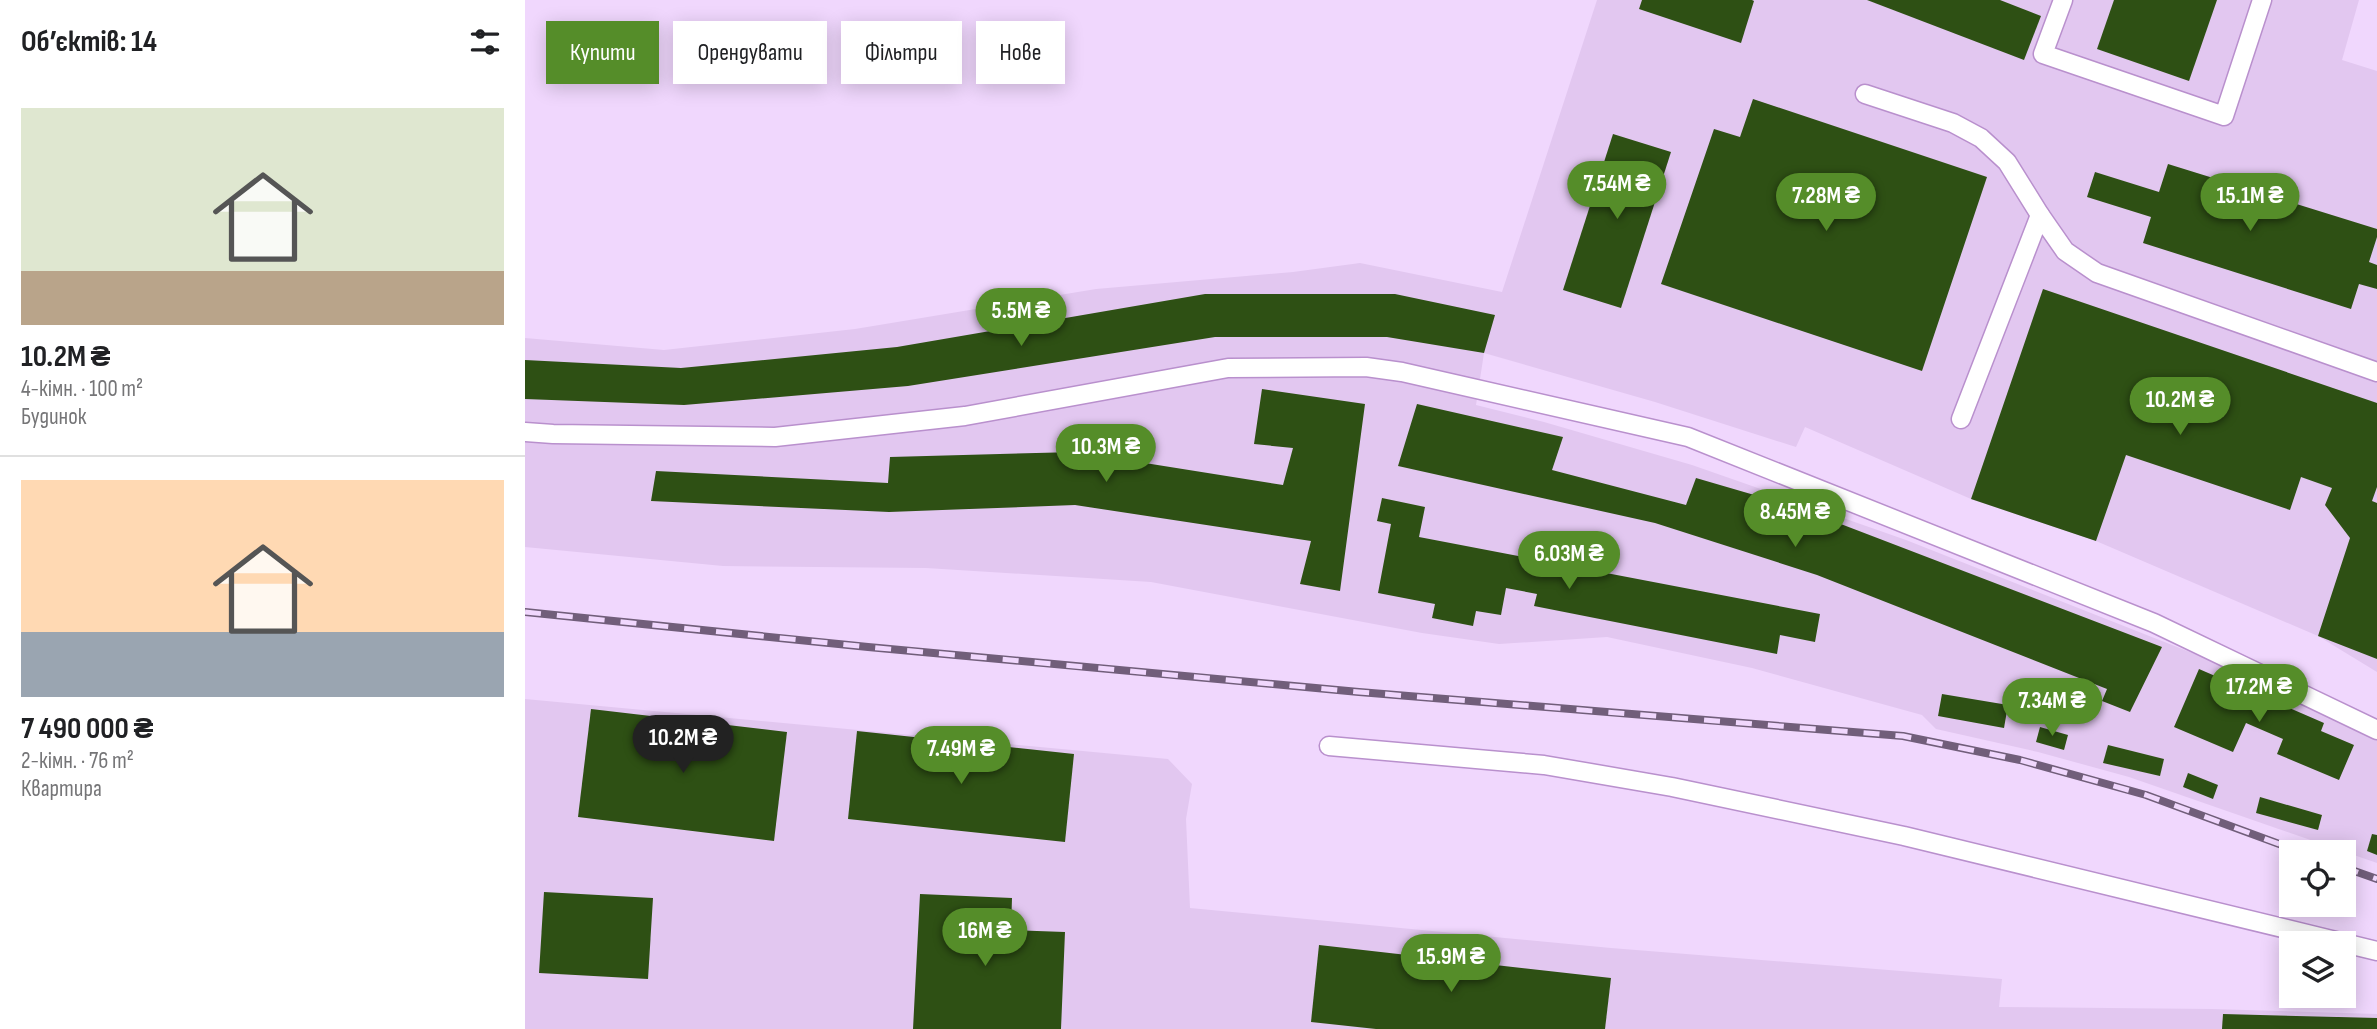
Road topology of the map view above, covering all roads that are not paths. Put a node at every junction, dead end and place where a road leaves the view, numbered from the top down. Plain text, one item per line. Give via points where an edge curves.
1 (2063, 0) edge
2 (2262, 0) edge
3 (1865, 94) dead end
4 (2040, 215) junction
5 (2377, 372) edge
6 (1961, 419) dead end
7 (525, 432) edge
8 (2377, 730) edge
9 (1329, 746) dead end
10 (2377, 951) edge

1 - 2 lane via 2043,54 2224,116
3 - 4 lane via 1953,123 1981,138 2007,162
4 - 5 lane via 2065,251 2097,273
4 - 6 lane
7 - 8 lane via 775,437 965,416 1229,368 1402,372 1688,437 2154,623
9 - 10 lane via 1544,765 1672,787 1905,836

